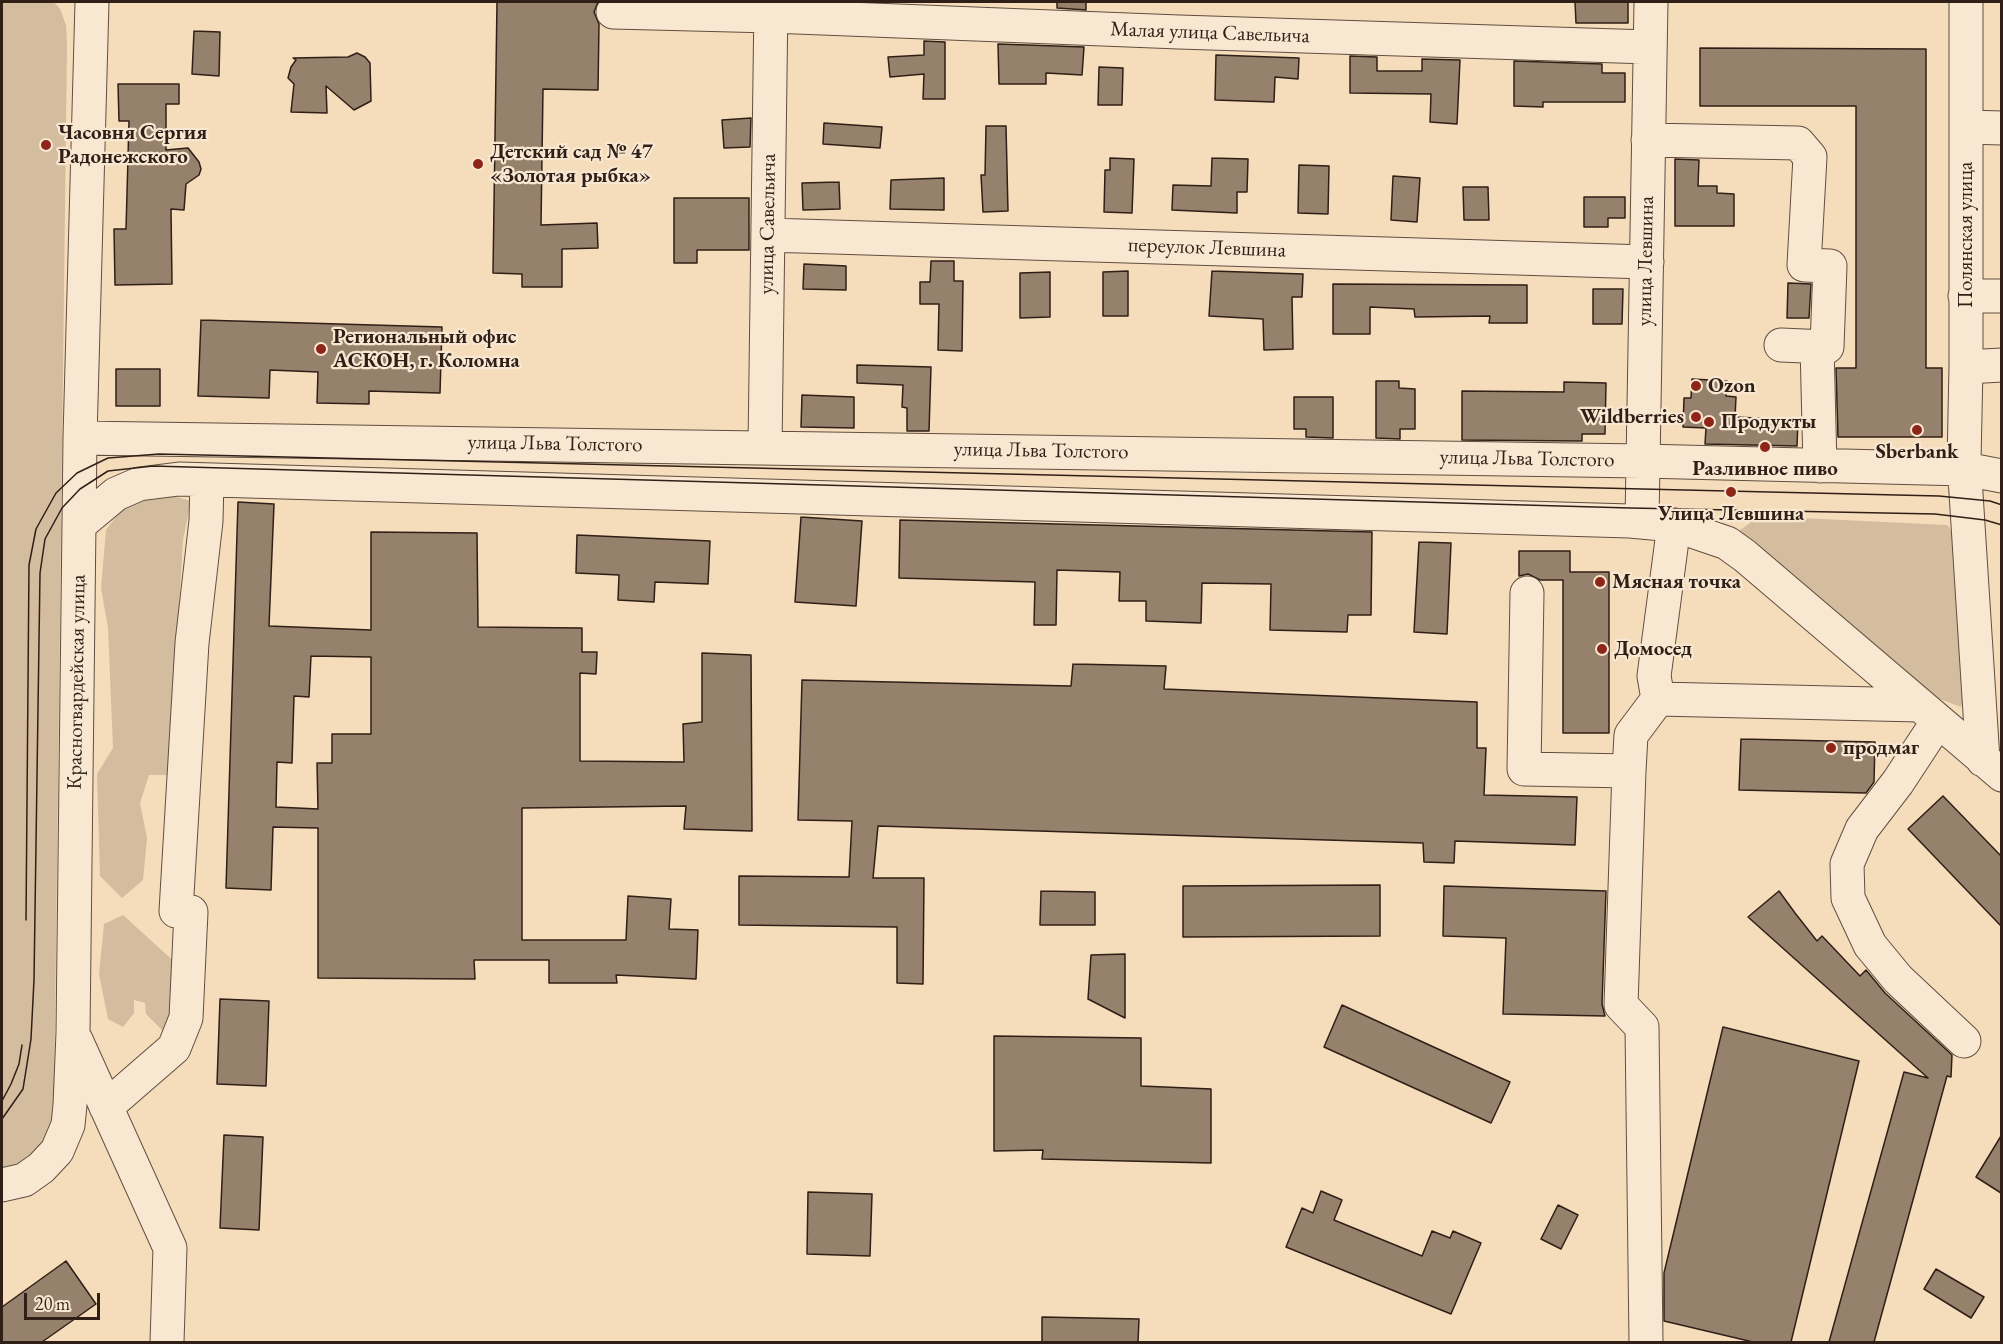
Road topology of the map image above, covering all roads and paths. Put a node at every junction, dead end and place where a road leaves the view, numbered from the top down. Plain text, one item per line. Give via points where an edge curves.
1 (92, 2) edge
2 (1651, 2) edge
3 (1966, 2) edge
4 (771, 9) edge
5 (613, 12) dead end
6 (1649, 47) junction
7 (1966, 127) junction
8 (2001, 128) edge
9 (1648, 140) junction
10 (768, 235) junction
11 (1647, 262) junction
12 (1965, 296) junction
13 (2001, 296) edge
14 (1782, 345) dead end
15 (1817, 346) junction
16 (2001, 365) edge
17 (1966, 367) junction
18 (80, 438) junction
19 (765, 447) junction
20 (1642, 461) junction
21 (1820, 466) junction
22 (1965, 469) junction
23 (2001, 476) edge
24 (207, 480) junction
25 (1658, 523) junction
26 (80, 524) junction
27 (1527, 593) dead end
28 (1658, 699) junction
29 (1928, 713) junction
30 (1992, 768) edge
31 (1629, 771) junction
32 (73, 1033) junction
33 (1964, 1041) dead end
34 (106, 1107) junction
35 (2, 1185) edge
36 (167, 1342) edge
37 (1646, 1342) edge

1 - 18 street, Красногвардейская улица
2 - 6 street, улица Левшина
3 - 7 street, Полянская улица
4 - 5 street, Малая улица Савельича
4 - 6 street, Малая улица Савельича via 1179,32
4 - 10 street, улица Савельича
6 - 9 street, улица Левшина
7 - 8 street
7 - 12 street, Полянская улица
9 - 11 street, улица Левшина
9 - 15 street via 1798,143 1810,157 1804,265 1830,266 1827,347
10 - 11 street, переулок Левшина
10 - 19 street, улица Савельича
11 - 20 street, улица Левшина
12 - 13 street
12 - 17 street, Полянская улица
14 - 15 street
15 - 21 street
16 - 17 street
17 - 22 street, Полянская улица
18 - 19 street, улица Льва Толстого
18 - 26 street, Красногвардейская улица
19 - 20 street, улица Льва Толстого
20 - 21 street, улица Льва Толстого
20 - 25 street, улица Левшина
21 - 22 street, улица Льва Толстого
22 - 23 street, улица Льва Толстого
22 - 30 street, Полянская улица
24 - 25 street
24 - 26 street via 140,484 116,494
24 - 34 street via 192,643 176,911 191,912 186,1018 174,1048
25 - 28 street, улица Левшина via 1654,676
25 - 29 street via 1727,543
26 - 32 street, Красногвардейская улица
27 - 31 street via 1524,769
28 - 29 street
28 - 31 street via 1631,735
29 - 30 street
29 - 33 street via 1898,782 1862,829 1847,864 1848,898 1870,945 1898,979
31 - 37 street via 1621,1005 1642,1027
32 - 34 street, Красногвардейская улица
32 - 35 street via 68,1125 57,1151 24,1180
34 - 36 street, Красногвардейская улица via 170,1248

